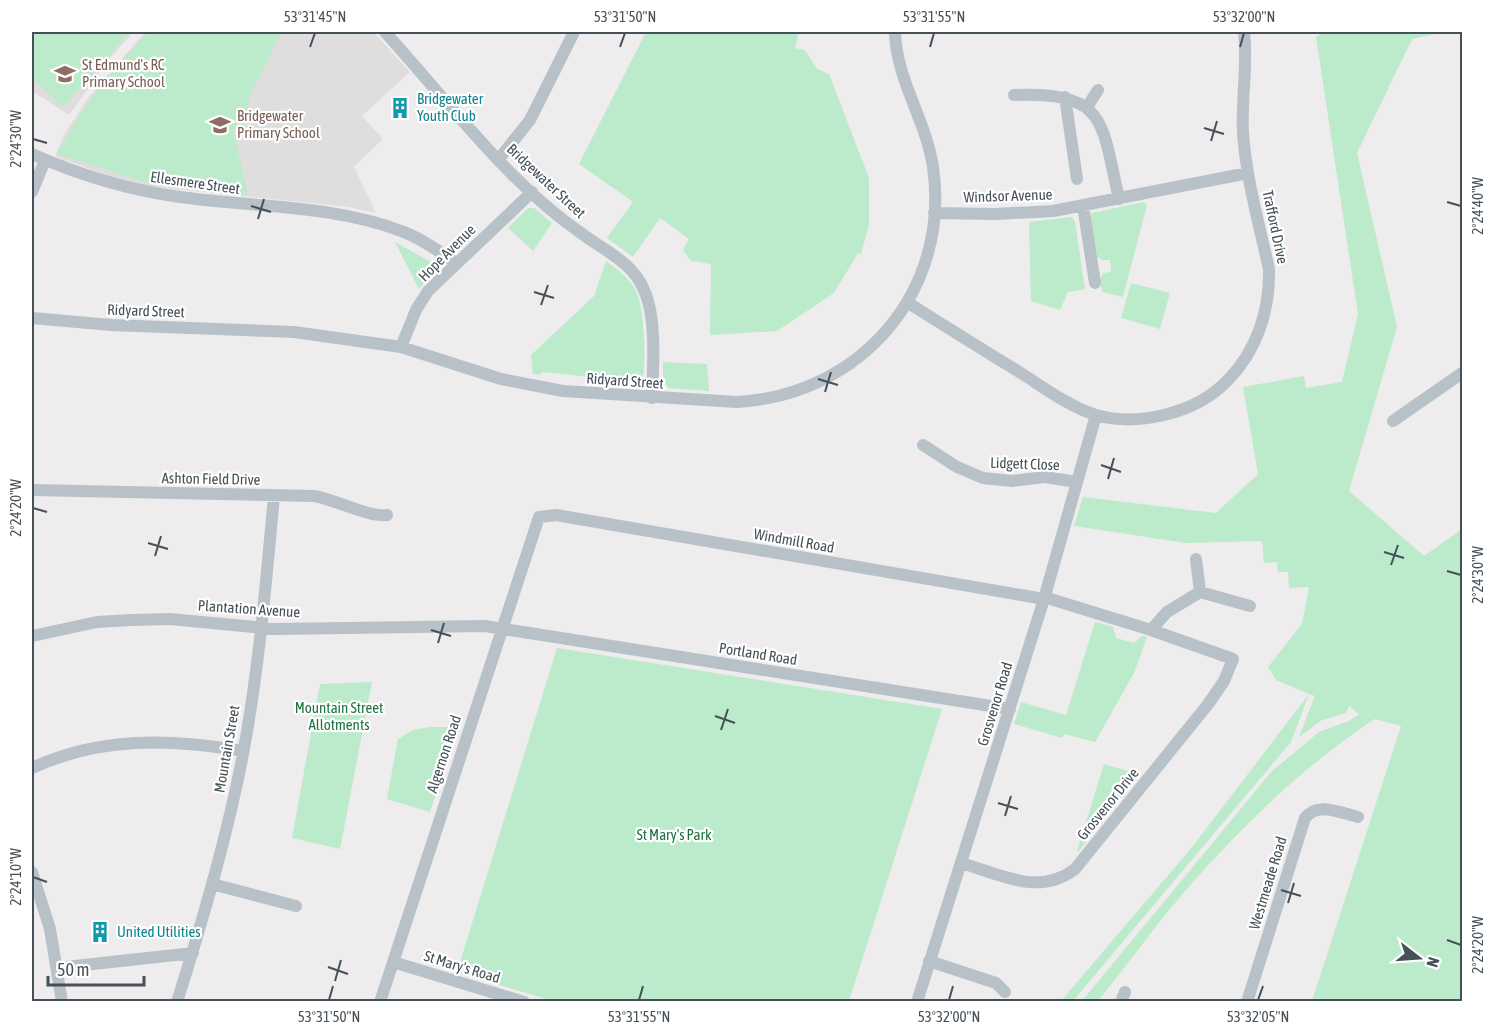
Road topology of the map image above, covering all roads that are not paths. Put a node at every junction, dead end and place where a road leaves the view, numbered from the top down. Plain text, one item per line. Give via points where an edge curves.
1 (385, 32) edge
2 (574, 32) edge
3 (895, 32) edge
4 (1244, 32) edge
5 (1098, 90) dead end
6 (1014, 95) dead end
7 (1065, 98) junction
8 (1087, 106) junction
9 (32, 154) edge
10 (499, 159) junction
11 (45, 160) junction
12 (1248, 173) junction
13 (1077, 179) dead end
14 (32, 192) edge
15 (532, 192) junction
16 (1119, 199) junction
17 (1083, 206) junction
18 (934, 213) junction
19 (456, 262) junction
20 (1092, 266) junction
21 (1106, 266) dead end
22 (1095, 283) dead end
23 (907, 302) junction
24 (32, 318) edge
25 (401, 347) junction
26 (1462, 373) edge
27 (652, 398) junction
28 (1096, 415) junction
29 (1393, 421) dead end
30 (923, 445) dead end
31 (1077, 482) junction
32 (32, 490) edge
33 (273, 496) junction
34 (387, 515) dead end
35 (539, 517) joint
36 (1196, 559) dead end
37 (1200, 592) junction
38 (1044, 598) junction
39 (1251, 607) dead end
40 (262, 628) junction
41 (501, 629) junction
42 (1151, 630) junction
43 (32, 636) edge
44 (1233, 659) joint
45 (1010, 709) junction
46 (243, 751) junction
47 (32, 768) edge
48 (1351, 812) dead end
49 (961, 863) junction
50 (32, 872) edge
51 (212, 884) junction
52 (296, 906) dead end
53 (193, 952) junction
54 (393, 962) junction
55 (929, 962) junction
56 (57, 968) junction
57 (1005, 992) dead end
58 (62, 1002) edge
59 (177, 1002) edge
60 (380, 1002) edge
61 (524, 1002) edge
62 (917, 1002) edge
63 (1247, 1002) edge

1 - 10 street, Bridgewater Street
2 - 10 street via 530,120
3 - 18 street, Ridyard Street via 903,77 930,151
4 - 12 street, Trafford Drive via 1243,130
5 - 8 street
6 - 7 street
7 - 8 street
7 - 13 street via 1080,157
8 - 16 street via 1102,127
9 - 11 street, Ellesmere Street
10 - 15 street, Bridgewater Street
11 - 14 street
11 - 19 street, Ellesmere Street via 142,191 330,214 387,226 412,235
12 - 16 street, Windsor Avenue
12 - 28 street, Trafford Drive via 1269,268 1269,285 1257,337 1238,370 1207,398 1167,414 1126,419
15 - 19 street, Hope Avenue
15 - 27 street, Bridgewater Street via 573,228 620,260 645,290 650,317
16 - 17 street, Windsor Avenue
17 - 18 street, Windsor Avenue via 995,214
17 - 20 street
18 - 23 street, Ridyard Street via 925,261
19 - 25 street, Hope Avenue via 422,299
20 - 21 street
20 - 22 street
23 - 27 street, Ridyard Street via 894,323 844,370 796,391 737,402
23 - 28 street, Trafford Drive via 1046,389
24 - 25 street, Ridyard Street via 294,332
25 - 27 street, Ridyard Street via 529,385
26 - 29 street
28 - 31 street, Grosvenor Road
30 - 31 street, Lidgett Close via 939,462 983,478 1012,481 1046,477
31 - 38 street, Grosvenor Road
32 - 33 street, Ashton Field Drive
33 - 34 street, Ashton Field Drive via 327,498 378,516
33 - 40 street, Mountain Street
35 - 38 street, Windmill Road via 556,515
35 - 41 street, Algernon Road
36 - 37 street
37 - 39 street
37 - 42 street via 1167,612
38 - 42 street, Windmill Road
38 - 45 street, Grosvenor Road
40 - 41 street, Plantation Avenue via 472,625
40 - 43 street, Plantation Avenue via 170,619 132,620 74,626
40 - 46 street, Mountain Street
41 - 45 street, Portland Road
41 - 54 street, Algernon Road
42 - 44 street, Windmill Road
44 - 49 street, Grosvenor Drive via 1209,703 1066,876 1056,882 1033,884
45 - 49 street, Grosvenor Road
46 - 47 street via 191,742 125,742 93,747
46 - 51 street, Mountain Street
48 - 63 street, Westmeade Road via 1322,808 1305,818
49 - 55 street, Grosvenor Road
50 - 56 street via 50,929
51 - 52 street
51 - 53 street, Mountain Street
53 - 56 street
53 - 59 street, Mountain Street
54 - 60 street, Algernon Road
54 - 61 street, St Mary's Road
55 - 57 street via 996,984
55 - 62 street, Grosvenor Road
56 - 58 street

